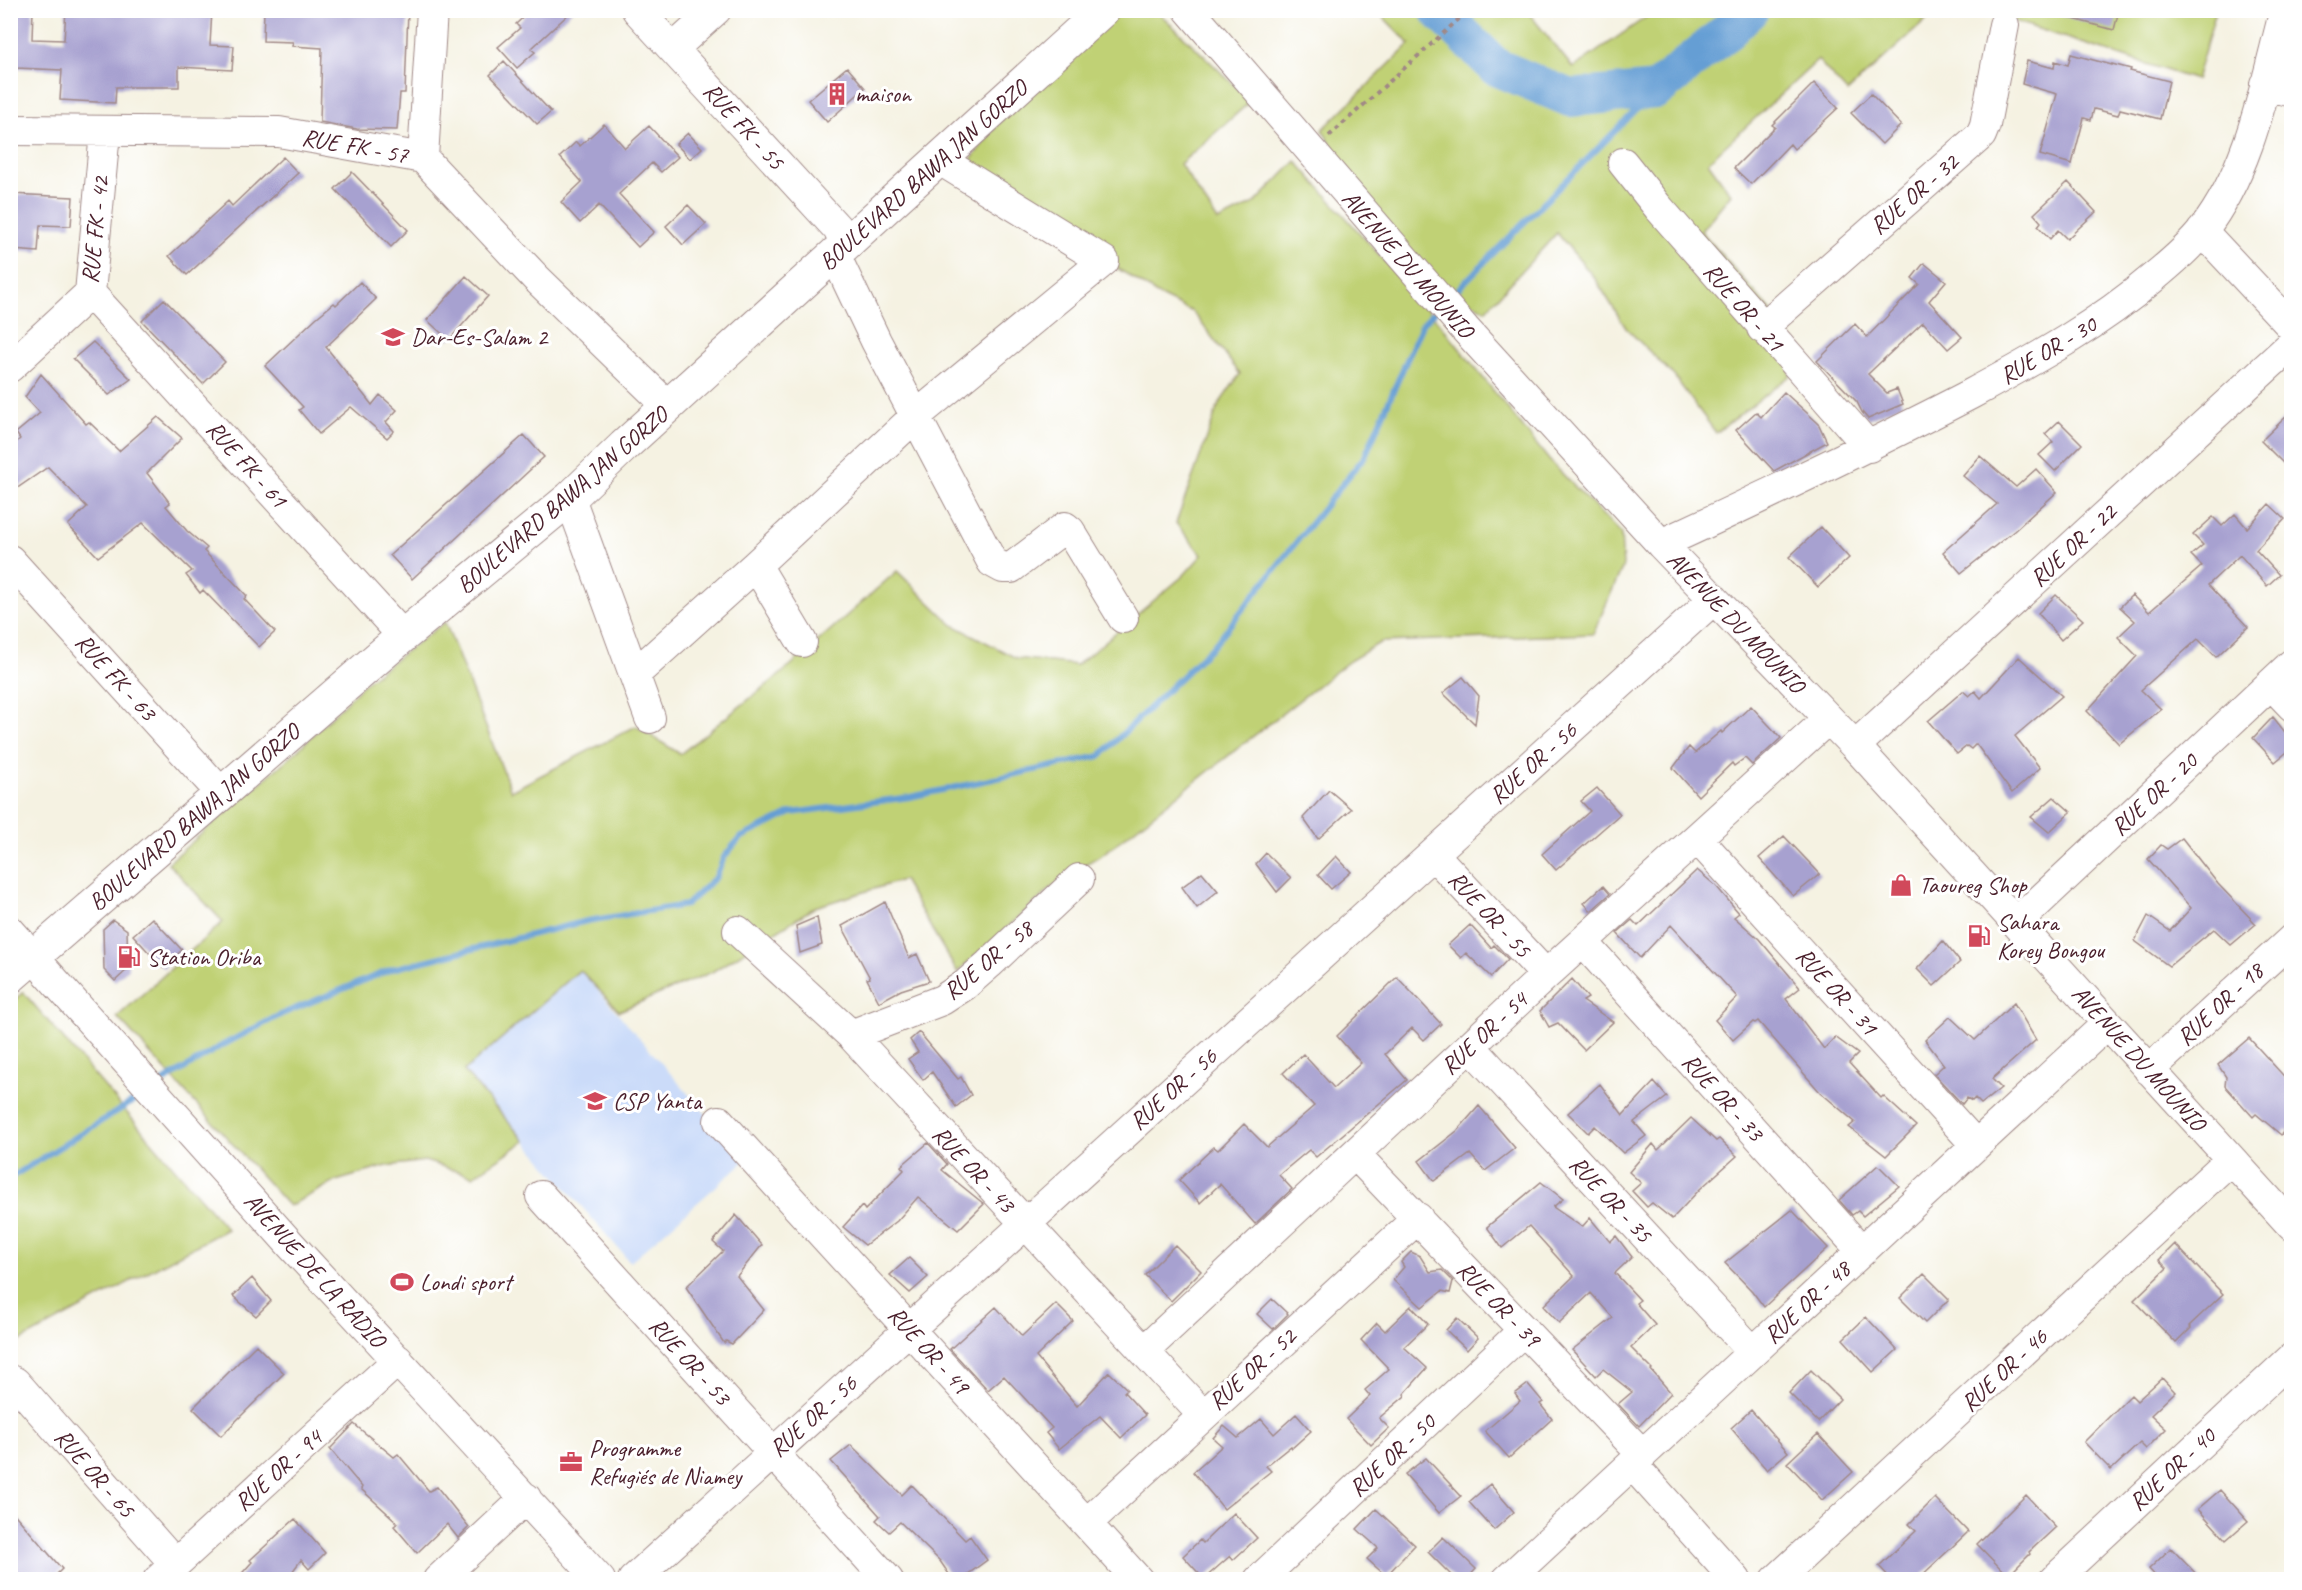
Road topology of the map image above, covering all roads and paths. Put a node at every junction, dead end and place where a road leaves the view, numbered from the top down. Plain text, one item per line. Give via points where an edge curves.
1 (432, 10) edge
2 (636, 10) edge
3 (716, 10) edge
4 (1102, 10) edge
5 (1189, 10) edge
6 (1469, 10) edge
7 (2285, 10) edge
8 (2004, 25) dead end
9 (673, 49) junction
10 (2278, 88) edge
11 (10, 130) edge
12 (105, 132) junction
13 (1311, 152) junction
14 (423, 159) junction
15 (940, 160) junction
16 (1623, 163) dead end
17 (2202, 231) junction
18 (843, 249) junction
19 (90, 293) junction
20 (2292, 327) edge
21 (1762, 328) junction
22 (2292, 344) edge
23 (10, 367) edge
24 (669, 406) junction
25 (917, 415) junction
26 (1869, 447) junction
27 (570, 498) junction
28 (1661, 544) junction
29 (10, 560) edge
30 (756, 565) junction
31 (1714, 599) junction
32 (1123, 618) dead end
33 (403, 636) junction
34 (802, 642) dead end
35 (634, 674) junction
36 (2281, 674) edge
37 (2292, 706) edge
38 (650, 718) dead end
39 (1828, 719) junction
40 (1855, 747) junction
41 (221, 793) junction
42 (1697, 838) junction
43 (1433, 854) junction
44 (1079, 879) dead end
45 (2016, 923) junction
46 (738, 931) dead end
47 (10, 932) edge
48 (2292, 939) edge
49 (1583, 942) junction
50 (22, 967) edge
51 (1546, 975) junction
52 (2107, 1023) junction
53 (851, 1035) junction
54 (1470, 1046) junction
55 (2149, 1070) junction
56 (719, 1121) dead end
57 (1976, 1145) junction
58 (1355, 1154) junction
59 (2231, 1159) junction
60 (541, 1196) dead end
61 (1418, 1218) junction
62 (1024, 1224) junction
63 (2292, 1226) edge
64 (1862, 1251) junction
65 (910, 1329) junction
66 (1524, 1330) junction
67 (1144, 1350) junction
68 (1753, 1352) junction
69 (2292, 1358) edge
70 (398, 1360) junction
71 (13, 1381) edge
72 (1202, 1414) junction
73 (773, 1453) junction
74 (1637, 1459) junction
75 (526, 1498) junction
76 (1087, 1523) junction
77 (166, 1572) edge
78 (438, 1580) edge
79 (600, 1580) edge
80 (633, 1580) edge
81 (888, 1580) edge
82 (1138, 1580) edge
83 (1259, 1580) edge
84 (1507, 1580) edge
85 (1736, 1580) edge
86 (1776, 1580) edge
87 (2054, 1580) edge

1 - 14 street
2 - 9 street, RUE FK - 55
3 - 9 street
4 - 15 main road, BOULEVARD BAWA JAN GORZO
5 - 13 street, AVENUE DU MOUNIO
6 - 13 path
7 - 10 street, RUE OR - 30
8 - 21 street, RUE OR - 32 via 1981,135
9 - 18 street, RUE FK - 55
10 - 17 street, RUE OR - 30 via 2224,197
11 - 12 street, RUE FK - 57
12 - 14 street, RUE FK - 57 via 279,132
12 - 19 street, RUE FK - 42
13 - 28 street, AVENUE DU MOUNIO via 1413,272
14 - 24 street, RUE FK - 57 via 536,278
15 - 18 main road, BOULEVARD BAWA JAN GORZO
15 - 25 street via 1104,261
16 - 21 street, RUE OR - 21
17 - 20 street
17 - 26 street, RUE OR - 30 via 2130,298 2086,329 2041,357
18 - 24 main road, BOULEVARD BAWA JAN GORZO
18 - 25 street, RUE FK - 55 via 876,340
19 - 23 street, RUE FK - 42
19 - 33 street, RUE FK - 61
21 - 26 street, RUE OR - 21
22 - 40 street, RUE OR - 22
24 - 27 main road, BOULEVARD BAWA JAN GORZO
25 - 30 street
25 - 32 street, RUE FK - 55 via 992,562 1011,568 1065,527
26 - 28 street, RUE OR - 30
27 - 33 main road, BOULEVARD BAWA JAN GORZO
27 - 35 street
28 - 31 street, AVENUE DU MOUNIO
29 - 41 street, RUE FK - 63
30 - 34 street
30 - 35 street
31 - 39 street, AVENUE DU MOUNIO
31 - 43 street, RUE OR - 56
33 - 41 main road, BOULEVARD BAWA JAN GORZO
35 - 38 street
36 - 37 street
36 - 45 street, RUE OR - 20
39 - 40 street, AVENUE DU MOUNIO
39 - 42 street, RUE OR - 54
40 - 45 street, AVENUE DU MOUNIO
41 - 50 main road, BOULEVARD BAWA JAN GORZO
42 - 49 street, RUE OR - 54
42 - 57 street, RUE OR - 31
43 - 51 street, RUE OR - 55
43 - 62 street, RUE OR - 56
44 - 53 street, RUE OR - 58 via 981,971 942,1000
45 - 52 street, AVENUE DU MOUNIO
46 - 53 street, RUE OR - 43
47 - 50 street, AVENUE DE LA RADIO
48 - 55 street, RUE OR - 18
49 - 51 street, RUE OR - 54
49 - 64 street, RUE OR - 33
50 - 70 street, AVENUE DE LA RADIO via 152,1090
51 - 54 street, RUE OR - 54
52 - 55 street, AVENUE DU MOUNIO
52 - 57 street, RUE OR - 48
53 - 62 street, RUE OR - 43
54 - 58 street, RUE OR - 54
54 - 68 street, RUE OR - 35
55 - 59 street, AVENUE DU MOUNIO
56 - 65 street, RUE OR - 49
57 - 64 street, RUE OR - 48
58 - 61 street, RUE OR - 39
58 - 67 street, RUE OR - 54
59 - 63 street, AVENUE DU MOUNIO
59 - 86 street, RUE OR - 46
60 - 73 street, RUE OR - 53
61 - 66 street, RUE OR - 39
61 - 72 street, RUE OR - 52
62 - 65 street, RUE OR - 56
62 - 67 street, RUE OR - 43
64 - 68 street, RUE OR - 48
65 - 73 street, RUE OR - 56
65 - 76 street, RUE OR - 49
66 - 74 street, RUE OR - 39
66 - 83 street, RUE OR - 50
67 - 72 street, RUE OR - 43
68 - 74 street, RUE OR - 48
69 - 87 street, RUE OR - 40
70 - 75 street, AVENUE DE LA RADIO
70 - 77 street, RUE OR - 94
71 - 77 street, RUE OR - 65
72 - 76 street, RUE OR - 52
73 - 80 street, RUE OR - 56
73 - 81 street, RUE OR - 53
74 - 84 street, RUE OR - 48
74 - 85 street, RUE OR - 39
75 - 78 street
75 - 79 street, AVENUE DE LA RADIO
76 - 82 street, RUE OR - 49

